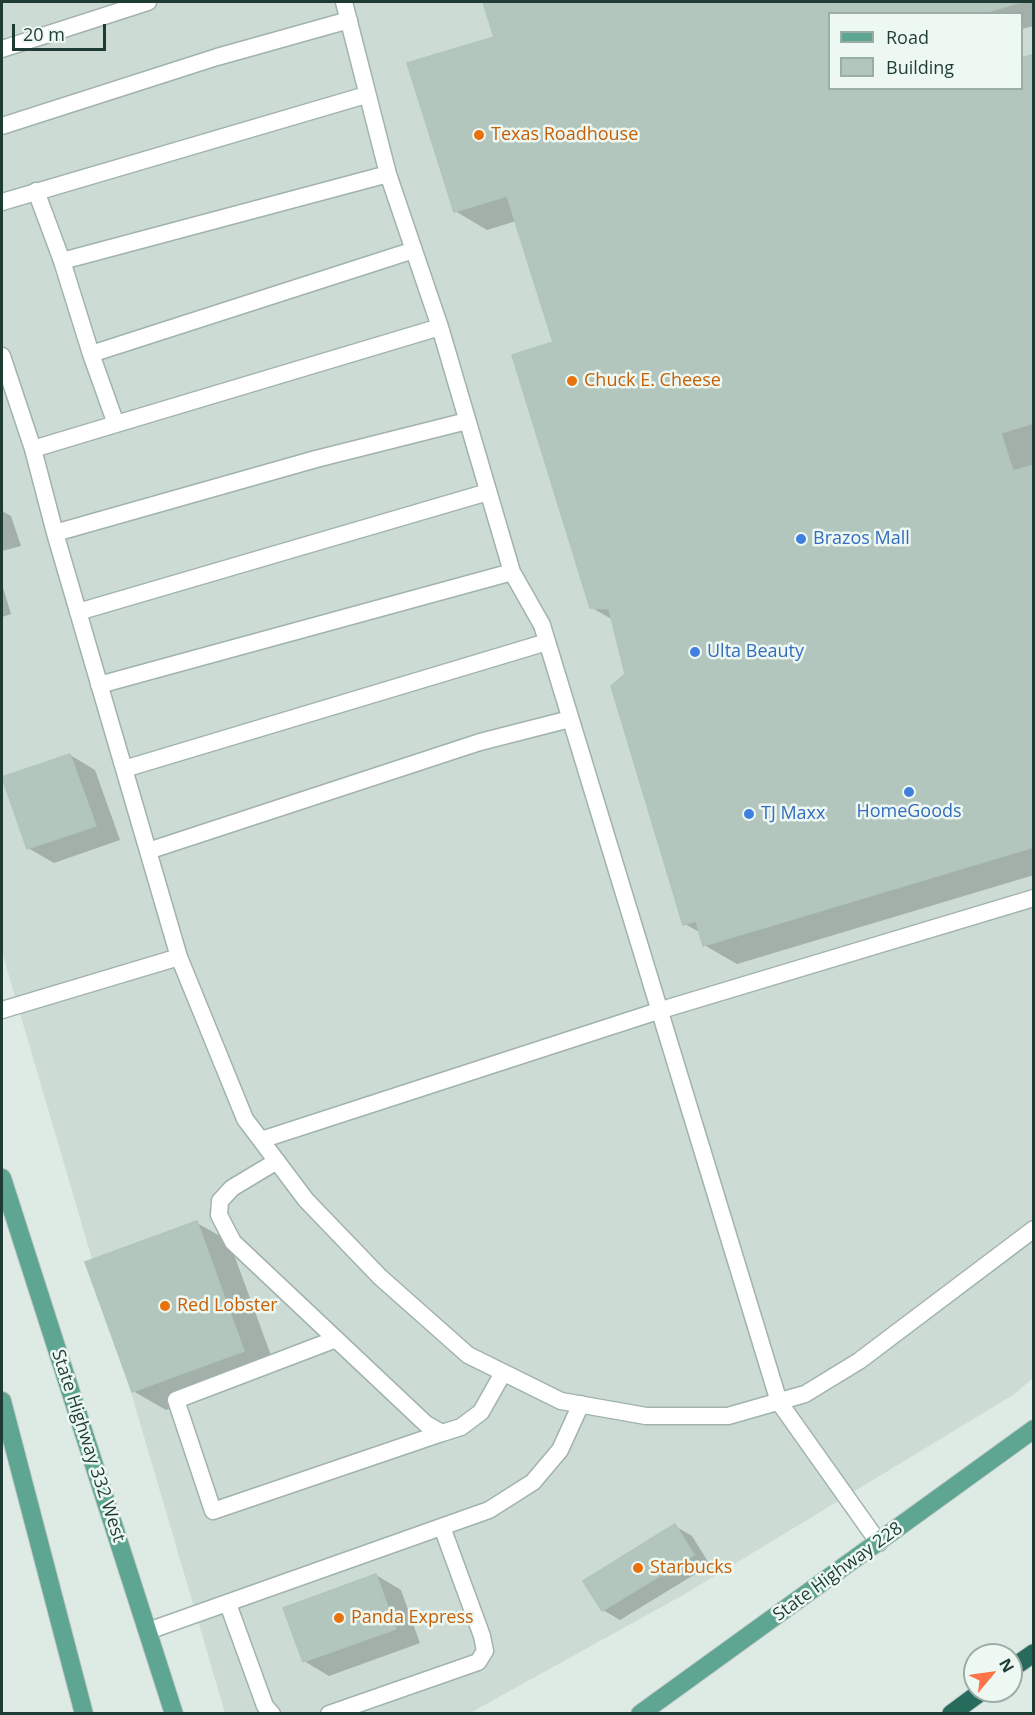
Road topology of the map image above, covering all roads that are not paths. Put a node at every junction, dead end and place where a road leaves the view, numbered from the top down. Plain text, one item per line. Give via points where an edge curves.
1 (148, 2) edge
2 (344, 2) edge
3 (349, 20) junction
4 (2, 49) edge
5 (366, 95) junction
6 (2, 126) edge
7 (388, 174) junction
8 (36, 190) junction
9 (2, 202) edge
10 (414, 250) junction
11 (62, 261) junction
12 (440, 327) junction
13 (91, 354) junction
14 (2, 356) edge
15 (467, 421) junction
16 (116, 424) junction
17 (33, 449) junction
18 (488, 492) junction
19 (55, 533) junction
20 (512, 572) junction
21 (78, 612) junction
22 (547, 642) junction
23 (99, 685) junction
24 (570, 719) junction
25 (124, 769) junction
26 (148, 851) junction
27 (1034, 898) edge
28 (179, 957) junction
29 (2, 1010) edge
30 (658, 1011) junction
31 (261, 1140) junction
32 (277, 1161) junction
33 (2, 1178) edge
34 (1034, 1229) edge
35 (336, 1339) junction
36 (503, 1373) junction
37 (2, 1401) edge
38 (779, 1402) junction
39 (581, 1404) junction
40 (1034, 1429) edge
41 (442, 1433) junction
42 (442, 1527) junction
43 (879, 1543) junction
44 (228, 1604) junction
45 (148, 1631) junction
46 (965, 1703) edge
47 (84, 1713) edge
48 (174, 1713) edge
49 (272, 1713) edge
50 (329, 1713) edge
51 (640, 1713) edge
52 (951, 1713) edge

1 - 4 lane
2 - 3 lane
3 - 5 lane
3 - 6 lane via 216,57
5 - 7 lane
5 - 8 lane
7 - 10 lane
7 - 11 lane
8 - 9 lane
8 - 11 lane
10 - 12 lane
10 - 13 lane
11 - 13 lane
12 - 15 lane
12 - 16 lane
13 - 16 lane
14 - 17 lane
15 - 18 lane
15 - 19 lane
16 - 17 lane
17 - 19 lane
18 - 20 lane
18 - 21 lane
19 - 21 lane
20 - 22 lane via 542,625
20 - 23 lane
21 - 23 lane
22 - 24 lane
22 - 25 lane
23 - 25 lane
24 - 26 lane via 480,742
24 - 30 lane
25 - 26 lane
26 - 28 lane
27 - 30 lane
28 - 29 lane
28 - 31 lane via 245,1119
30 - 31 lane
30 - 38 lane
31 - 32 lane
32 - 35 lane via 232,1188 220,1201 219,1215 233,1242
32 - 36 lane via 306,1200 380,1277 468,1355
33 - 45 main road, State Highway 332 West
34 - 38 lane via 859,1361 805,1394
35 - 41 lane via 426,1424
35 - 41 lane via 176,1400 213,1511
36 - 39 lane via 561,1401
36 - 41 lane via 481,1412 461,1427
37 - 47 main road
38 - 39 lane via 728,1416 646,1416
38 - 43 lane
39 - 42 lane via 560,1450 533,1482 489,1510
40 - 43 main road, State Highway 228
42 - 44 lane
42 - 50 lane via 485,1651 477,1662
43 - 51 main road, State Highway 228
44 - 45 lane
44 - 49 lane via 265,1706
45 - 48 main road, State Highway 332 West
46 - 52 highway

